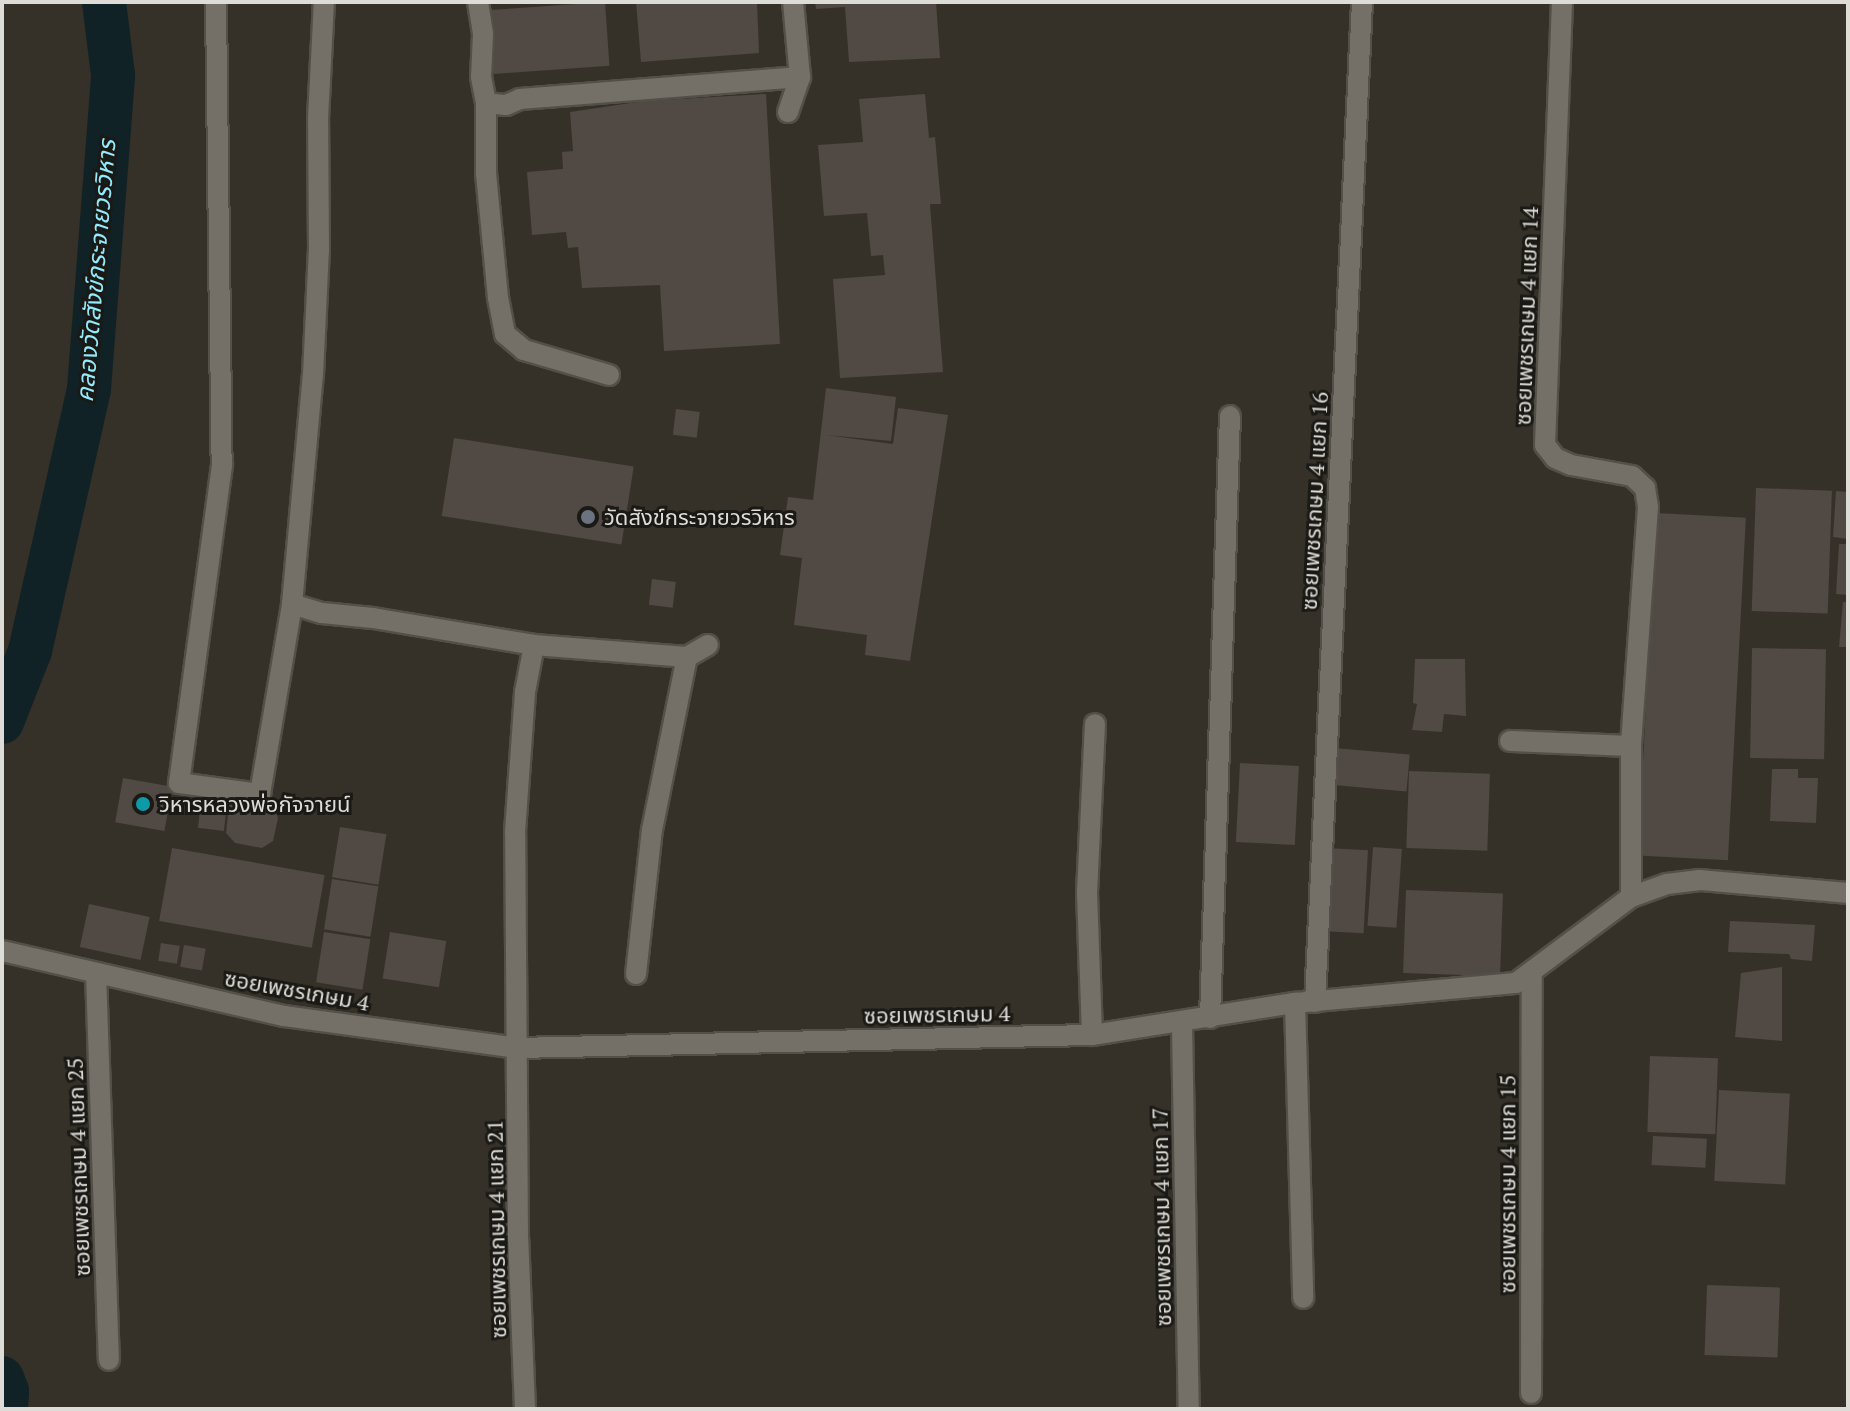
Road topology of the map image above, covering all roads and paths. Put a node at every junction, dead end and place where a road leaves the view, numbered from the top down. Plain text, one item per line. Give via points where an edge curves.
1 (216, 2) edge
2 (324, 2) edge
3 (478, 2) edge
4 (793, 2) edge
5 (1362, 2) edge
6 (1562, 2) edge
7 (800, 77) junction
8 (486, 103) junction
9 (788, 112) dead end
10 (609, 375) dead end
11 (1230, 416) dead end
12 (292, 604) junction
13 (534, 645) junction
14 (708, 645) dead end
15 (687, 657) junction
16 (1095, 724) dead end
17 (1510, 741) dead end
18 (1631, 746) junction
19 (1848, 893) edge
20 (1631, 897) junction
21 (2, 951) edge
22 (96, 973) junction
23 (636, 974) dead end
24 (1532, 974) junction
25 (1305, 1002) junction
26 (1210, 1018) junction
27 (1182, 1024) junction
28 (1092, 1035) junction
29 (517, 1048) junction
30 (1303, 1298) dead end
31 (109, 1360) dead end
32 (1531, 1393) dead end
33 (525, 1409) edge
34 (1189, 1409) edge

1 - 12 street via 222,465 179,783 260,794
2 - 12 street via 313,375
3 - 8 street
4 - 7 street
5 - 25 street, ซอยเพชรเกษม 4 แยก 16
6 - 18 street, ซอยเพชรเกษม 4 แยก 14 via 1545,445 1555,458 1571,465 1632,476 1645,488 1648,507
7 - 8 street
7 - 9 street
8 - 10 street via 486,173 505,334 524,350
11 - 26 street
12 - 13 street
13 - 15 street
13 - 29 street, ซอยเพชรเกษม 4 แยก 21 via 525,692 515,832
14 - 15 street
15 - 23 street via 652,830
16 - 28 street via 1087,893
17 - 18 street
18 - 20 street, ซอยเพชรเกษม 4 แยก 14
19 - 20 street, ซอยเพชรเกษม 4 via 1700,880 1667,884
20 - 24 street, ซอยเพชรเกษม 4
21 - 22 street, ซอยเพชรเกษม 4
22 - 29 street, ซอยเพชรเกษม 4 via 284,1016
22 - 31 street, ซอยเพชรเกษม 4 แยก 25
24 - 25 street, ซอยเพชรเกษม 4 via 1503,986
24 - 32 street, ซอยเพชรเกษม 4 แยก 15
25 - 26 street, ซอยเพชรเกษม 4
25 - 30 street, ซอยเพชรเกษม 4 แยก 16
26 - 27 street, ซอยเพชรเกษม 4
27 - 28 street, ซอยเพชรเกษม 4
27 - 34 street, ซอยเพชรเกษม 4 แยก 17
28 - 29 street, ซอยเพชรเกษม 4
29 - 33 street, ซอยเพชรเกษม 4 แยก 21

